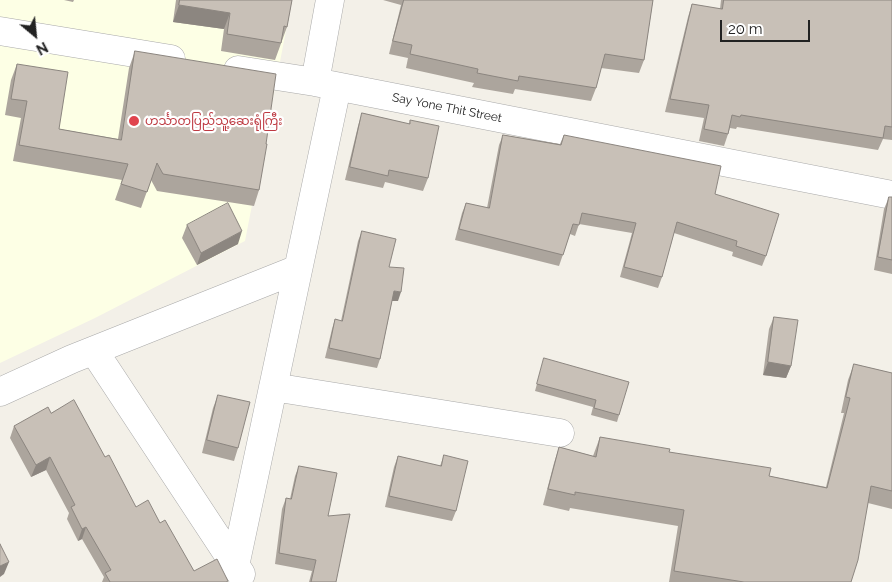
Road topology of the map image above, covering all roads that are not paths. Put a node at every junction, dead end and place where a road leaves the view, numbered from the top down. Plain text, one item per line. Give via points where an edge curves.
1 (330, 0) edge
2 (0, 31) edge
3 (326, 84) junction
4 (892, 195) edge
5 (298, 269) junction
6 (94, 351) junction
7 (273, 387) junction
8 (0, 392) edge
9 (560, 433) dead end
10 (240, 574) edge

1 - 3 street
2 - 3 street, Say Yone Thit Street
3 - 4 street, Say Yone Thit Street
3 - 5 street
5 - 6 street
5 - 7 street
6 - 8 street
6 - 10 street
7 - 9 street
7 - 10 street

